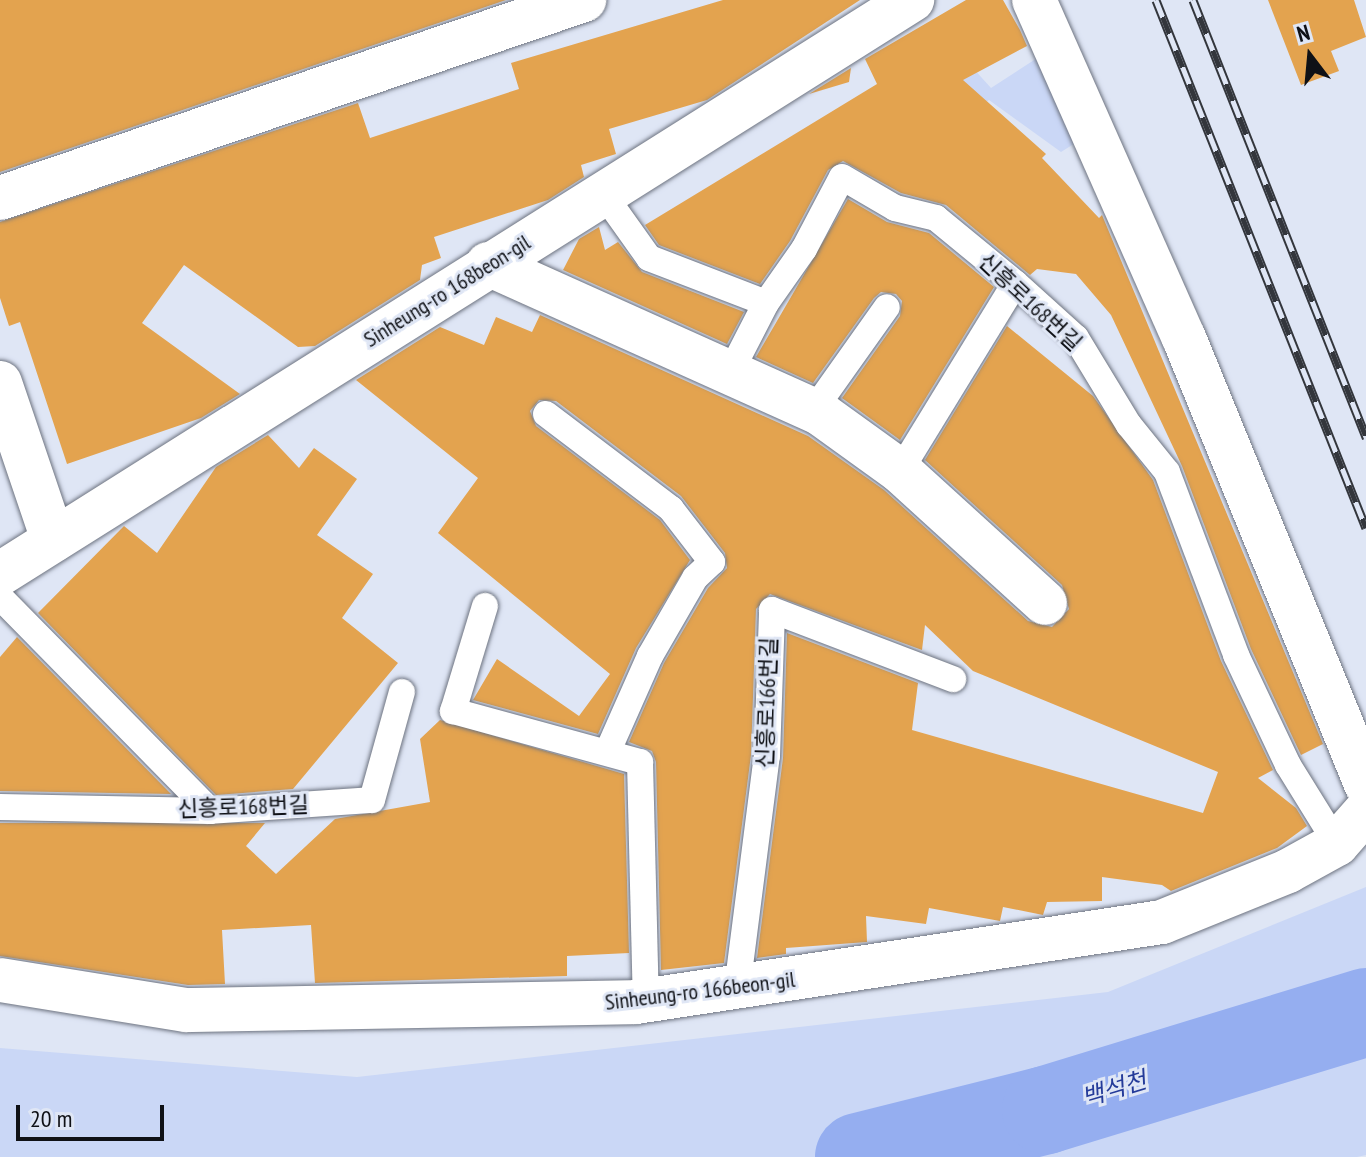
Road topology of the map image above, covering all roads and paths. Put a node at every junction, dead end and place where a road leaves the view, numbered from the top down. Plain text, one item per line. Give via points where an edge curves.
1 (584, 0) edge
2 (1034, 0) edge
3 (899, 2) edge
4 (602, 192) junction
5 (0, 198) edge
6 (488, 264) junction
7 (1015, 283) junction
8 (766, 303) junction
9 (887, 307) dead end
10 (730, 373) junction
11 (0, 383) edge
12 (546, 414) dead end
13 (821, 414) junction
14 (900, 471) junction
15 (53, 540) junction
16 (0, 574) edge
17 (0, 597) edge
18 (1045, 603) dead end
19 (485, 606) dead end
20 (953, 679) dead end
21 (402, 692) dead end
22 (608, 751) junction
23 (1366, 784) edge
24 (0, 807) edge
25 (210, 811) junction
26 (1366, 811) edge
27 (1337, 844) junction
28 (0, 980) edge
29 (737, 989) junction
30 (646, 1001) junction

1 - 5 street
2 - 23 street via 1184,338
3 - 4 street, Sinheung-ro 168beon-gil
4 - 6 street, Sinheung-ro 168beon-gil
4 - 8 lane via 649,258
6 - 10 street
6 - 15 street, Sinheung-ro 168beon-gil
7 - 8 lane, 신흥로168번길 via 936,218 888,205 842,177 804,249
7 - 14 lane
7 - 27 lane, 신흥로168번길 via 1076,338 1129,425 1167,472 1236,655 1288,765
8 - 10 lane
9 - 13 lane via 823,397
10 - 13 street
11 - 15 street
12 - 22 lane via 671,509 712,562 695,578 650,656
13 - 14 street
14 - 18 street
15 - 16 street, Sinheung-ro 168beon-gil
17 - 25 lane
19 - 22 lane via 453,711
20 - 29 lane, 신흥로166번길 via 772,610 767,756
21 - 25 lane, 신흥로168번길 via 372,800
22 - 30 lane via 640,762
24 - 25 lane, 신흥로168번길
26 - 27 street, Sinheung-ro 166beon-gil
27 - 29 street, Sinheung-ro 166beon-gil via 1288,871 1162,922
28 - 30 street, Sinheung-ro 166beon-gil via 186,1010
29 - 30 street, Sinheung-ro 166beon-gil

